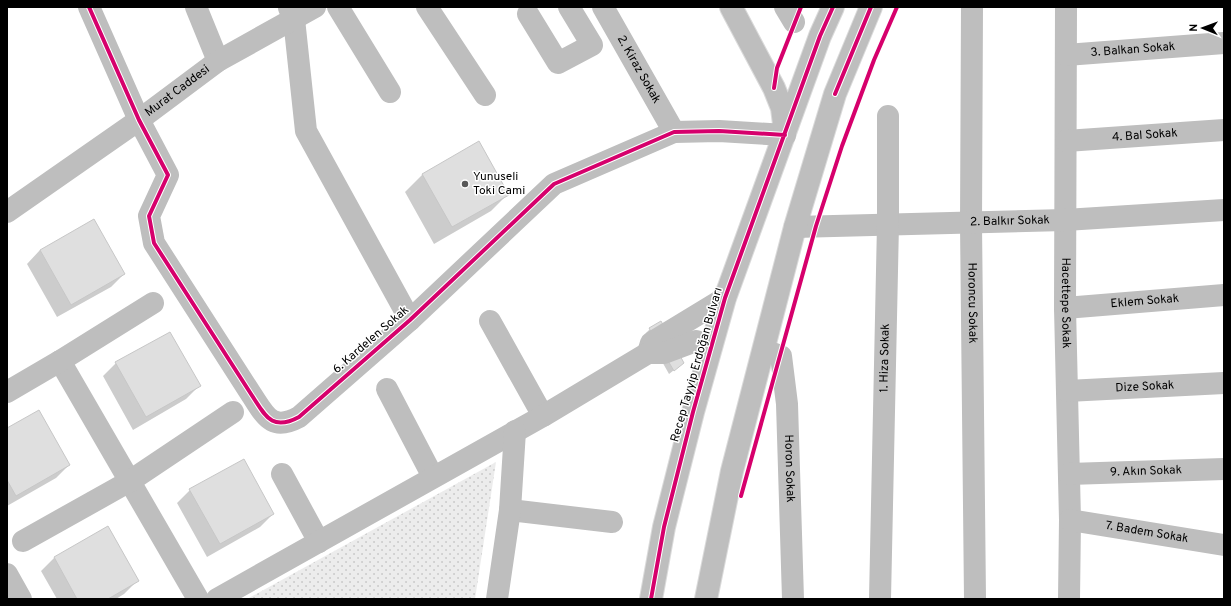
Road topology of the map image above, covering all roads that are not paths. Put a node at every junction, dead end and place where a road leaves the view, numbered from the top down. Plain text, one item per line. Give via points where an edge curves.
1 (89, 7) edge
2 (196, 7) edge
3 (315, 7) edge
4 (338, 7) edge
5 (427, 7) edge
6 (568, 7) edge
7 (603, 7) edge
8 (731, 7) edge
9 (833, 7) edge
10 (871, 7) edge
11 (972, 7) edge
12 (1066, 7) edge
13 (291, 13) edge
14 (528, 14) dead end
15 (616, 31) junction
16 (1224, 43) edge
17 (592, 45) junction
18 (1066, 55) junction
19 (218, 61) junction
20 (390, 92) dead end
21 (485, 95) dead end
22 (888, 116) dead end
23 (139, 120) junction
24 (1224, 130) edge
25 (674, 132) junction
26 (785, 135) junction
27 (1066, 141) junction
28 (1224, 210) edge
29 (7, 212) edge
30 (1065, 220) junction
31 (888, 224) junction
32 (971, 224) junction
33 (795, 227) junction
34 (1224, 295) edge
35 (725, 298) junction
36 (153, 303) dead end
37 (1065, 308) junction
38 (410, 320) junction
39 (490, 321) dead end
40 (711, 347) junction
41 (764, 350) junction
42 (648, 353) junction
43 (60, 362) junction
44 (1224, 383) edge
45 (387, 389) dead end
46 (7, 392) edge
47 (1066, 392) junction
48 (233, 412) dead end
49 (543, 416) junction
50 (515, 432) junction
51 (1224, 469) edge
52 (282, 474) dead end
53 (1068, 474) junction
54 (433, 477) junction
55 (130, 481) junction
56 (510, 510) junction
57 (1070, 520) junction
58 (612, 522) dead end
59 (23, 541) dead end
60 (319, 542) junction
61 (1224, 545) edge
62 (7, 574) edge
63 (21, 599) edge
64 (198, 599) edge
65 (217, 599) edge
66 (497, 599) edge
67 (651, 599) edge
68 (706, 599) edge
69 (792, 599) edge
70 (880, 599) edge
71 (975, 599) edge
72 (1069, 599) edge

1 - 23 street
2 - 19 street
3 - 13 street, Murat Caddesi
4 - 20 street
5 - 21 street
6 - 17 street
7 - 15 street, 2. Kiraz Sokak
8 - 26 street via 774,88 782,108
9 - 26 street, Recep Tayyip Erdoğan Bulvarı
10 - 33 street via 835,94
11 - 32 street, Horoncu Sokak
12 - 18 street, Hacettepe Sokak
13 - 19 street, Murat Caddesi
13 - 38 street via 306,131
14 - 17 street via 558,63
15 - 17 street
15 - 25 street, 2. Kiraz Sokak
16 - 18 street, 3. Balkan Sokak
18 - 27 street, Hacettepe Sokak
19 - 23 street, Murat Caddesi
22 - 31 street, 1. Hiza Sokak
23 - 29 street, Murat Caddesi
23 - 38 street, 6. Kardelen Sokak via 168,175 150,216 154,243 266,416 276,423 288,423 299,417
24 - 27 street, 4. Bal Sokak
25 - 26 street, 6. Kardelen Sokak via 719,131
25 - 38 street, 6. Kardelen Sokak via 554,184
26 - 35 street, Recep Tayyip Erdoğan Bulvarı
27 - 30 street, Hacettepe Sokak
28 - 30 street, 2. Balkır Sokak
30 - 32 street, 2. Balkır Sokak
30 - 37 street, Hacettepe Sokak
31 - 32 street, 2. Balkır Sokak
31 - 33 street, 2. Balkır Sokak
31 - 70 street, 1. Hiza Sokak
32 - 71 street, Horoncu Sokak
33 - 41 street
34 - 37 street, Eklem Sokak
35 - 40 street, Recep Tayyip Erdoğan Bulvarı
35 - 42 street via 651,342
36 - 43 street
37 - 47 street, Hacettepe Sokak
39 - 49 street
40 - 42 street via 696,341 664,353
40 - 67 street, Recep Tayyip Erdoğan Bulvarı via 664,527
41 - 68 street via 732,471
41 - 69 street, Horon Sokak via 781,356 787,404
42 - 49 street
43 - 46 street
43 - 55 street
44 - 47 street, Dize Sokak
45 - 54 street
47 - 53 street, Hacettepe Sokak
48 - 55 street
49 - 50 street
50 - 54 street
50 - 56 street
51 - 53 street, 9. Akın Sokak
52 - 60 street
53 - 57 street, Hacettepe Sokak
54 - 60 street
55 - 59 street
55 - 64 street
56 - 58 street
56 - 66 street
57 - 61 street, 7. Badem Sokak
57 - 72 street, Hacettepe Sokak
60 - 65 street
62 - 63 street

